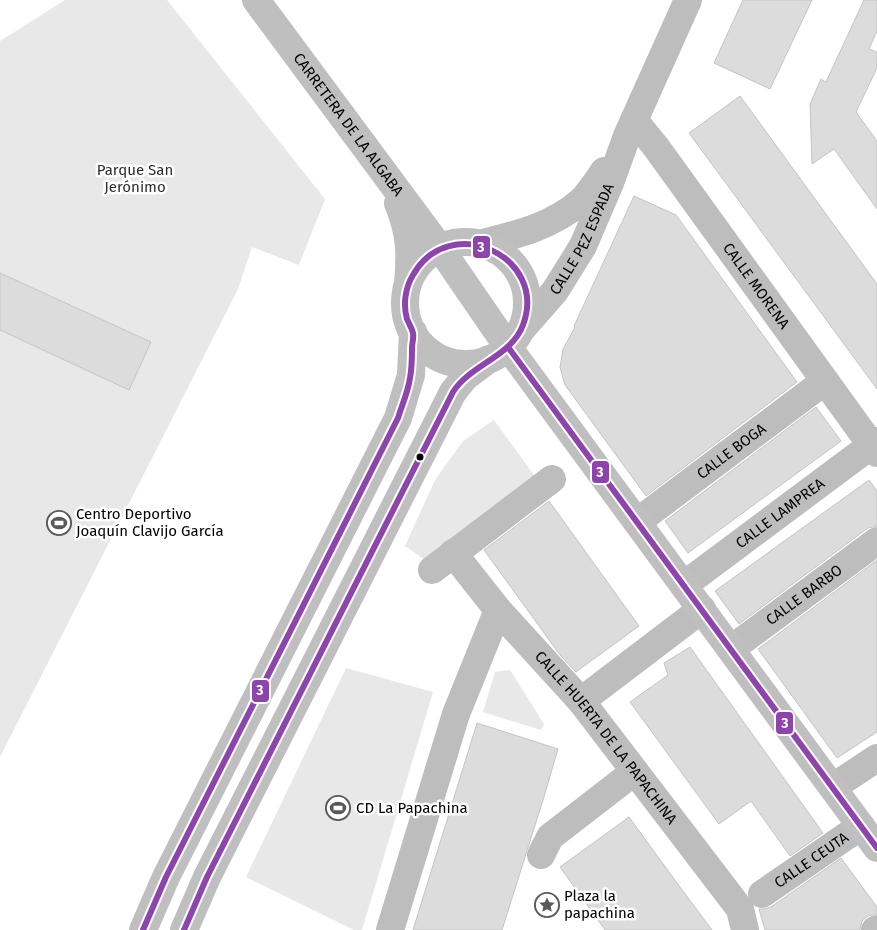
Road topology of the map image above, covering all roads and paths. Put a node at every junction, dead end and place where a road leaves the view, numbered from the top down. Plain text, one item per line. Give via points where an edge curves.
1 (256, 0) edge
2 (688, 0) edge
3 (631, 128) junction
4 (389, 181) junction
5 (479, 244) junction
6 (440, 248) junction
7 (408, 284) junction
8 (413, 332) junction
9 (506, 346) junction
10 (824, 381) junction
11 (875, 447) edge
12 (552, 479) dead end
13 (637, 522) junction
14 (877, 541) edge
15 (453, 552) junction
16 (432, 570) dead end
17 (684, 585) junction
18 (702, 609) junction
19 (498, 610) junction
20 (731, 649) junction
21 (581, 701) junction
22 (877, 758) edge
23 (634, 772) junction
24 (833, 787) junction
25 (861, 826) junction
26 (546, 846) dead end
27 (877, 848) edge
28 (751, 908) edge
29 (143, 930) edge
30 (184, 930) edge
31 (390, 930) edge

1 - 4 main road, CARRETERA DE LA ALGABA
2 - 3 street, CALLE PEZ ESPADA
3 - 5 street, CALLE PEZ ESPADA via 600,177 580,201 553,220 522,234
3 - 9 street, CALLE PEZ ESPADA via 582,246 555,291
3 - 10 street, CALLE MORENA via 652,142
4 - 6 main road, CARRETERA DE LA ALGABA
4 - 7 main road via 409,238
5 - 6 main road via 459,243
5 - 9 main road via 507,258 518,270 524,285 528,301 526,316
6 - 7 main road via 424,259
6 - 9 main road, CARRETERA DE LA ALGABA
7 - 8 main road via 405,303
8 - 9 main road via 429,352 452,362 477,363
8 - 29 main road via 411,375 398,418 166,877
9 - 13 main road, CARRETERA DE LA ALGABA
9 - 30 main road via 452,392 207,877
10 - 11 street, CALLE MORENA
10 - 13 street, CALLE BOGA
11 - 17 street, CALLE LAMPREA
12 - 15 street
13 - 17 main road, CARRETERA DE LA ALGABA
14 - 20 street, CALLE BARBO
15 - 16 street
15 - 19 street, CALLE HUERTA DE LA PAPACHINA
17 - 18 main road, CARRETERA DE LA ALGABA
18 - 20 main road, CARRETERA DE LA ALGABA
18 - 21 street
19 - 21 street, CALLE HUERTA DE LA PAPACHINA
19 - 31 street via 456,714
20 - 24 main road, CARRETERA DE LA ALGABA
21 - 23 street, CALLE HUERTA DE LA PAPACHINA
22 - 24 street
23 - 26 street
23 - 28 street, CALLE HUERTA DE LA PAPACHINA
24 - 25 main road, CARRETERA DE LA ALGABA
25 - 27 main road, CARRETERA DE LA ALGABA
25 - 28 street, CALLE CEUTA

